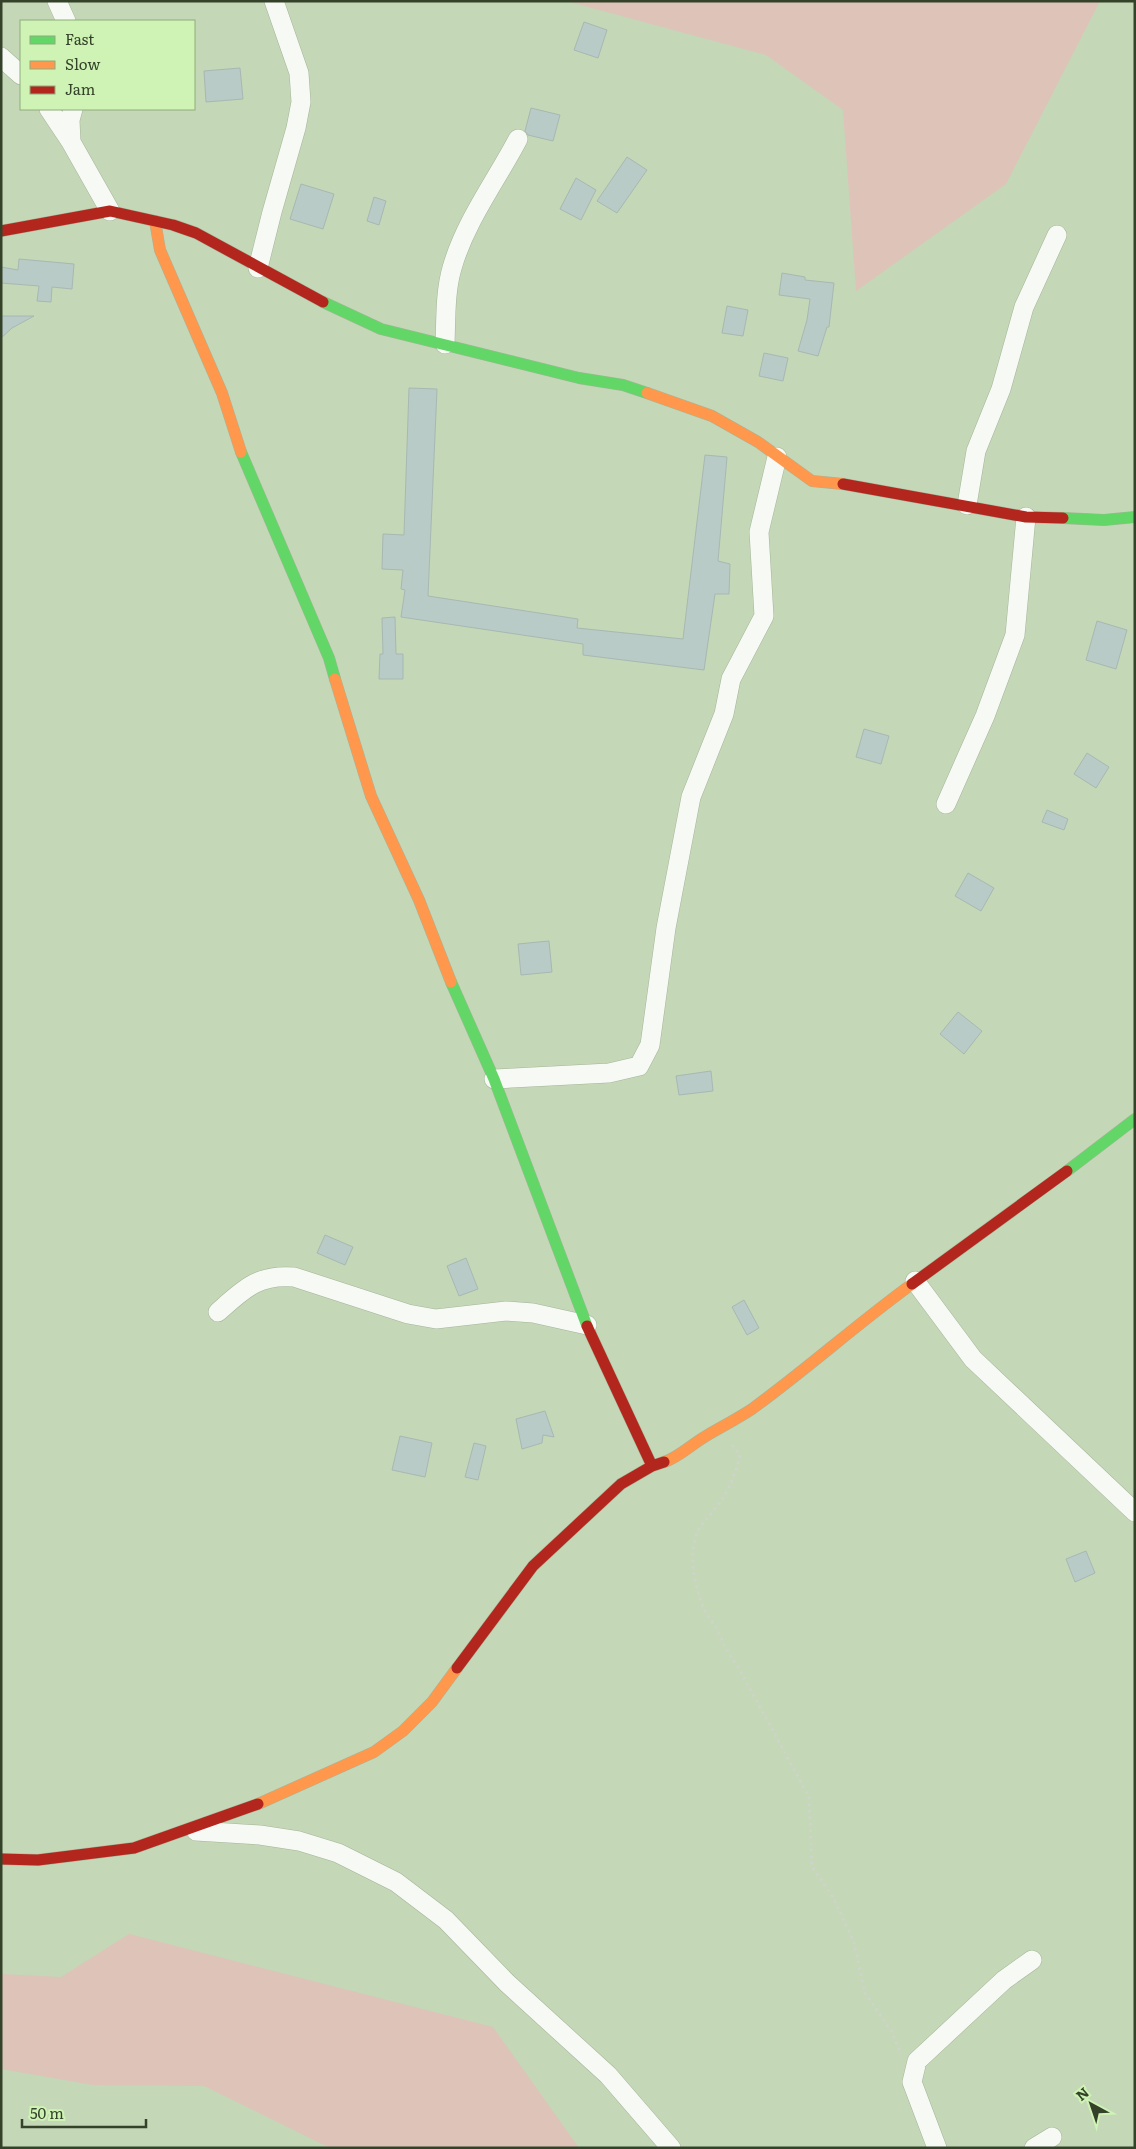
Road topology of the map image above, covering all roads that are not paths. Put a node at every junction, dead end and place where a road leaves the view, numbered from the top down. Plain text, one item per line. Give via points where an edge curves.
1 (57, 1) edge
2 (274, 1) edge
3 (66, 20) edge
4 (1, 57) edge
5 (20, 75) edge
6 (50, 110) edge
7 (72, 110) edge
8 (518, 139) dead end
9 (71, 142) junction
10 (110, 211) junction
11 (154, 221) junction
12 (1, 231) edge
13 (1057, 235) dead end
14 (258, 268) junction
15 (445, 344) junction
16 (777, 457) junction
17 (967, 505) junction
18 (1135, 516) edge
19 (1026, 517) junction
20 (946, 804) dead end
21 (494, 1079) junction
22 (1135, 1120) edge
23 (915, 1282) junction
24 (218, 1312) dead end
25 (587, 1325) junction
26 (652, 1466) junction
27 (1135, 1512) edge
28 (267, 1801) junction
29 (190, 1830) junction
30 (260, 1835) junction
31 (1, 1859) edge
32 (1032, 1960) dead end
33 (1052, 2137) dead end
34 (671, 2148) edge
35 (937, 2148) edge
36 (1034, 2148) edge

1 - 3 street
2 - 14 street via 299,73 301,102
4 - 5 street
6 - 9 street
7 - 9 street
8 - 15 street via 464,236 452,269
9 - 10 street
10 - 11 street
10 - 12 street
11 - 14 street via 196,233
11 - 21 street via 160,250 222,393 244,460 329,658 371,796 419,900
13 - 17 street via 1024,307 1001,389 976,451
14 - 15 street via 344,314 381,329
15 - 16 street via 579,378 622,385 689,407 734,427
16 - 17 street via 812,480
16 - 21 street via 759,532 764,616 731,679 724,714 691,797 666,928 650,1044 639,1066 609,1073
17 - 19 street
18 - 19 street via 1104,520
19 - 20 street via 1015,635 985,716
21 - 25 street
22 - 23 street
23 - 26 street via 750,1410 671,1460
23 - 27 street via 973,1359
24 - 25 street via 260,1280 276,1275 294,1276 408,1314 436,1319 506,1311 533,1313
25 - 26 street
26 - 28 street via 622,1484 533,1566 432,1702 403,1731 374,1752
28 - 29 street
28 - 30 street
29 - 30 street
29 - 31 street via 134,1848 38,1860
30 - 34 street via 299,1841 338,1853 396,1882 446,1920 506,1983 608,2075
32 - 35 street via 1004,1980 917,2061 912,2082
33 - 36 street

